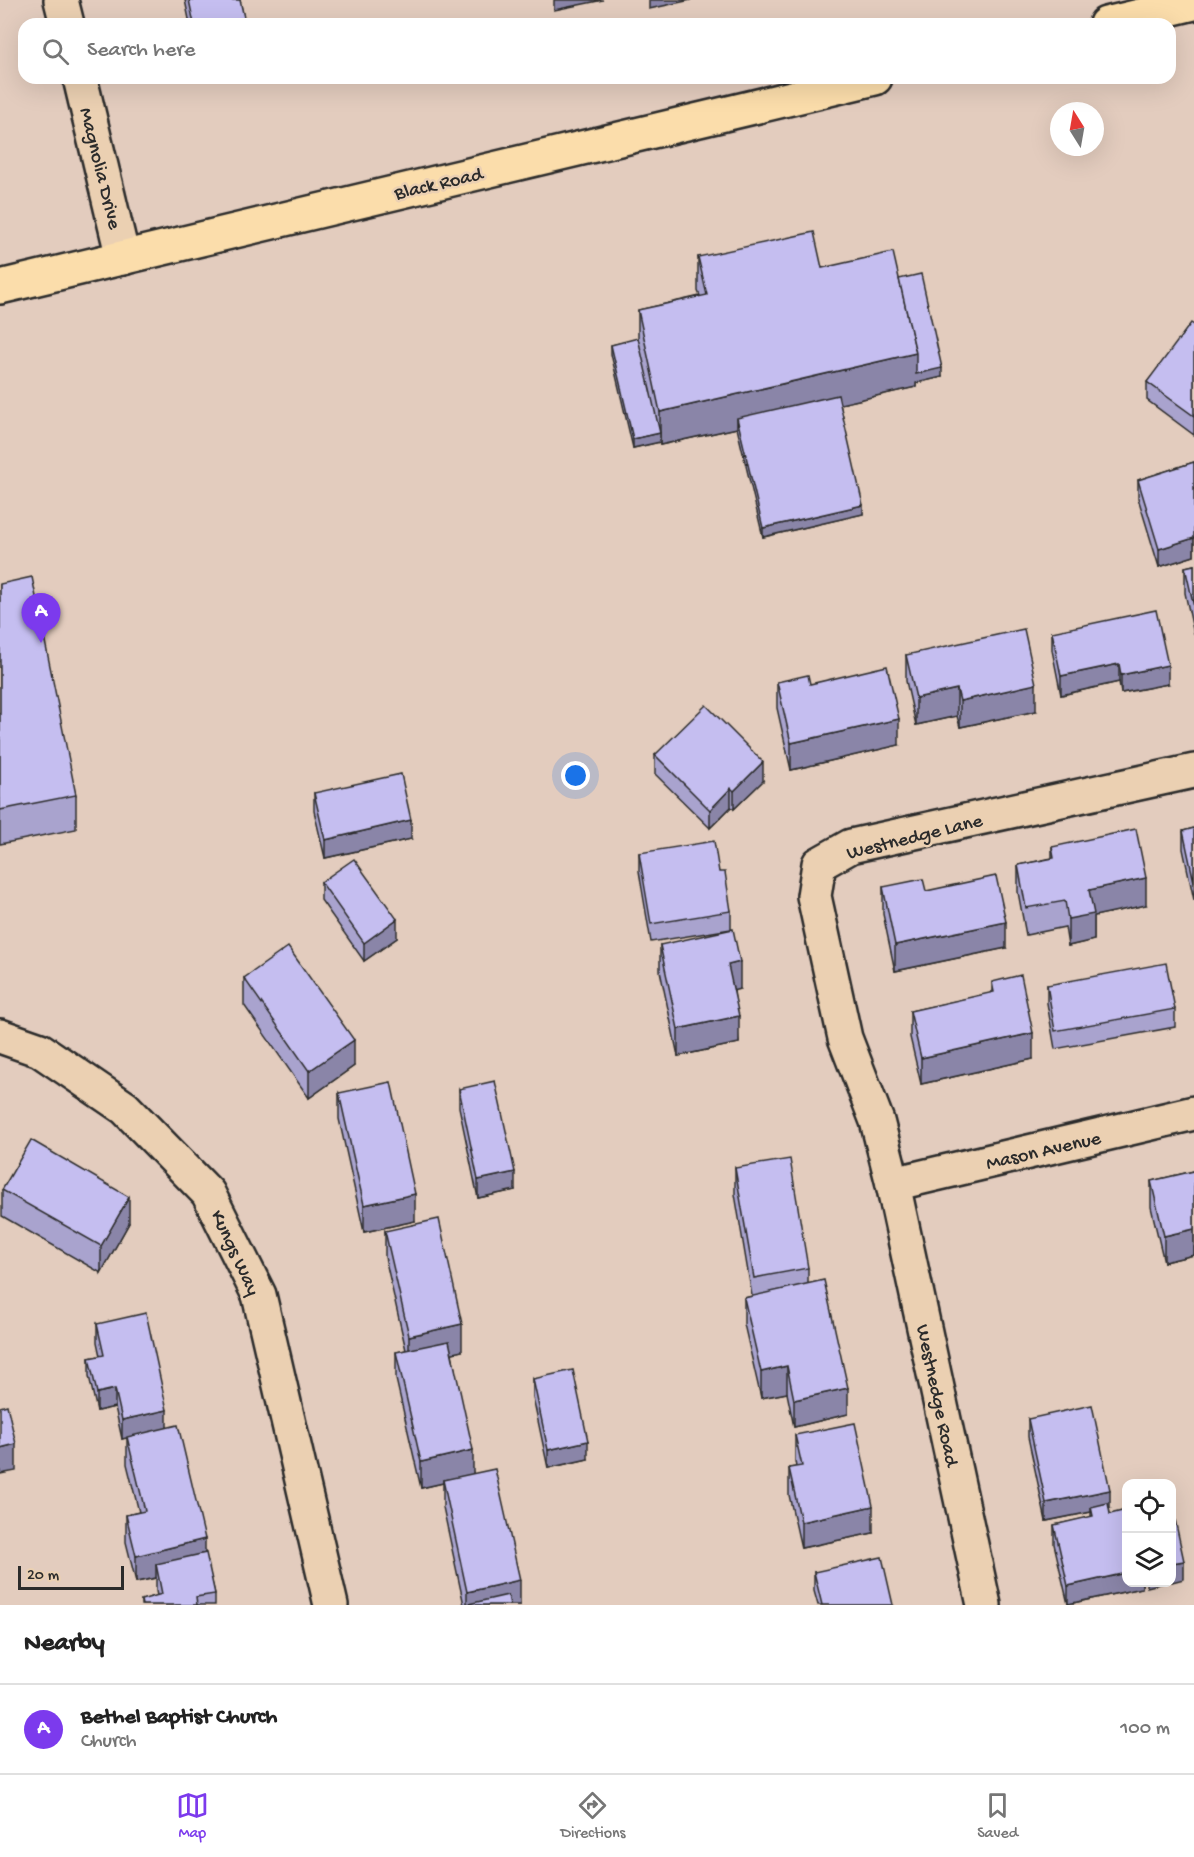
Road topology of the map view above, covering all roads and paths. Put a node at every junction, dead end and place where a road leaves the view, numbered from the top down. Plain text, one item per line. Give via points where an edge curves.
1 (61, 0) edge
2 (1194, 3) edge
3 (66, 18) edge
4 (1131, 18) edge
5 (81, 84) edge
6 (850, 84) edge
7 (123, 258) junction
8 (0, 287) edge
9 (1194, 771) edge
10 (0, 1036) edge
11 (1194, 1113) edge
12 (893, 1184) junction
13 (331, 1605) edge
14 (984, 1605) edge

1 - 3 street
2 - 4 main road
5 - 7 street, Magnolia Drive
6 - 7 main road, Black Road
7 - 8 main road, Black Road
9 - 12 street, Westnedge Lane via 851,846 819,864 814,896 845,1038 877,1121
10 - 13 street, Kungs Way via 40,1050 126,1108 208,1193 259,1295
11 - 12 street, Mason Avenue
12 - 14 street, Westnedge Road

